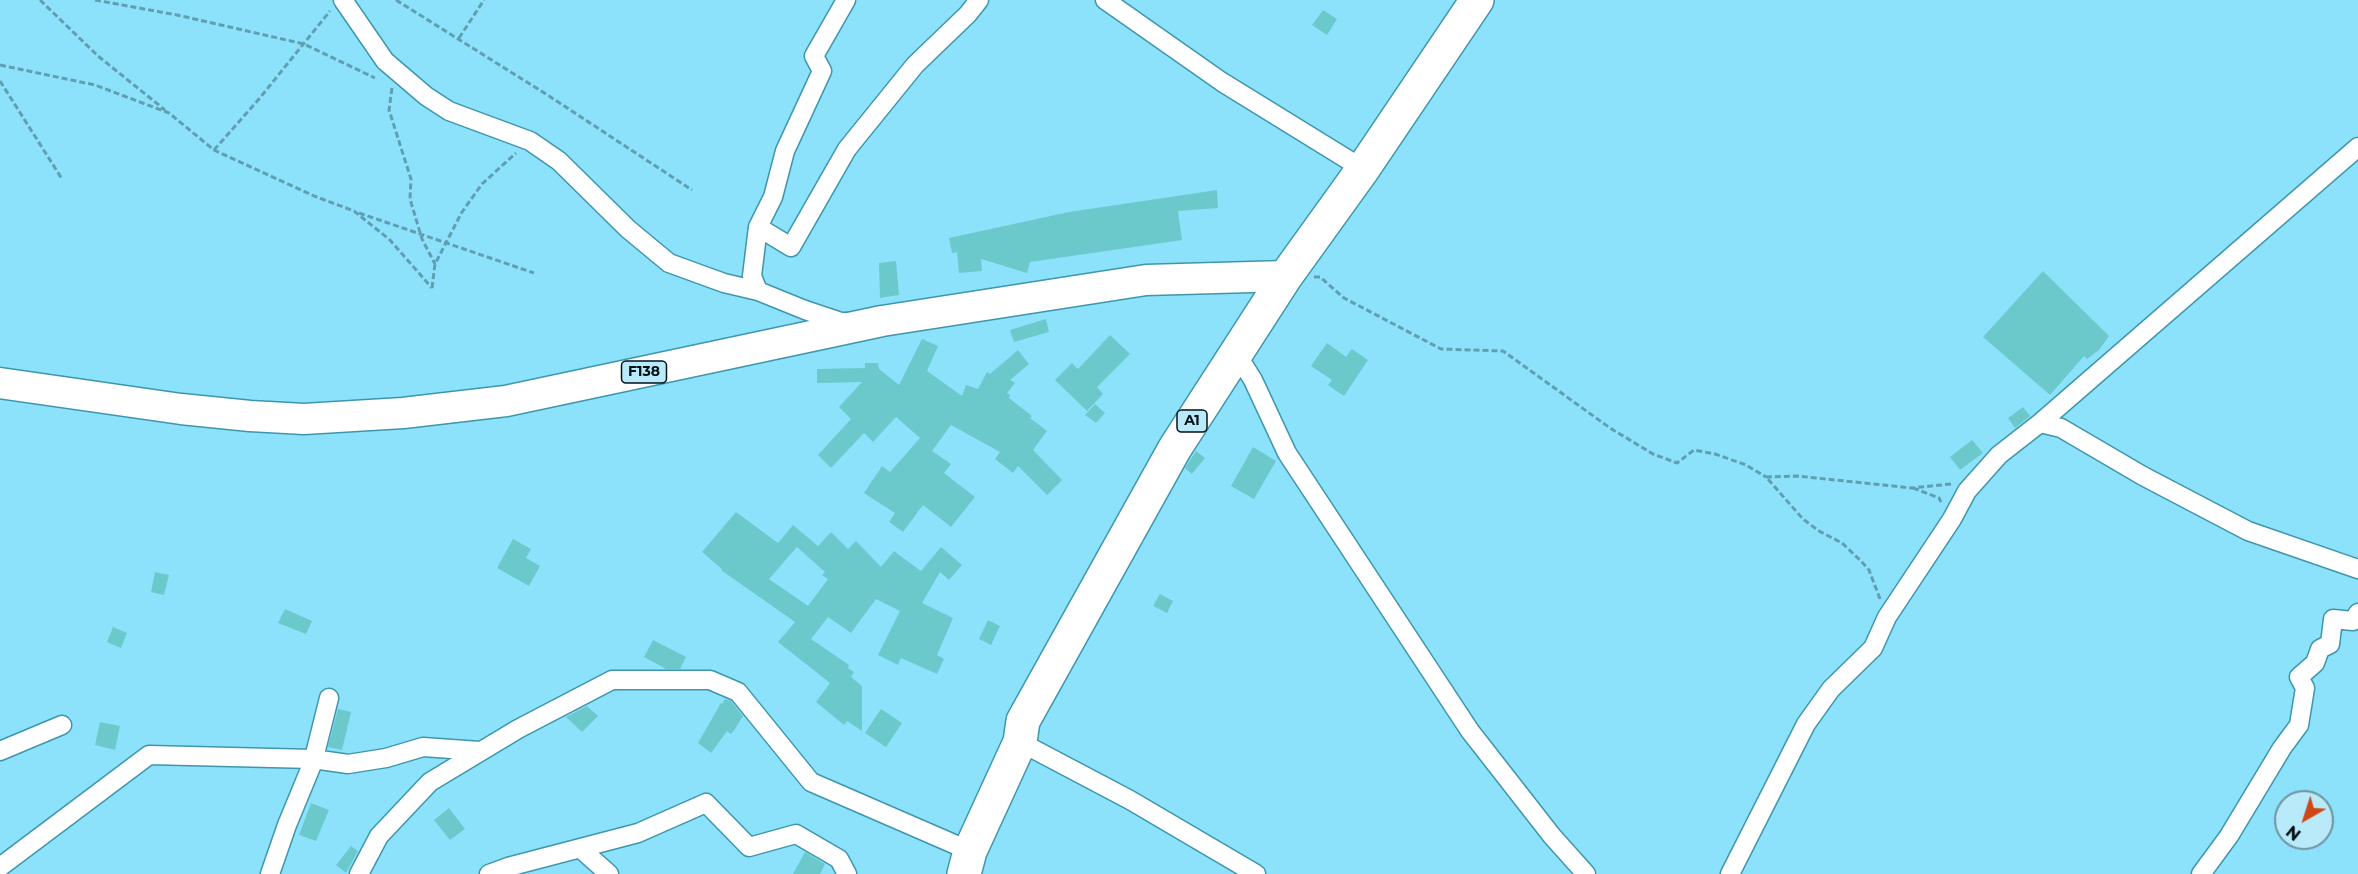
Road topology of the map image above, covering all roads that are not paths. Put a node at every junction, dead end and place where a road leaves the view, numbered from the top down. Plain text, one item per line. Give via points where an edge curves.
1 (846, 0) edge
2 (979, 0) edge
3 (1105, 0) edge
4 (1477, 0) edge
5 (337, 4) edge
6 (2358, 147) edge
7 (1364, 169) junction
8 (758, 227) junction
9 (1286, 276) junction
10 (758, 291) junction
11 (882, 321) junction
12 (1236, 353) junction
13 (0, 383) edge
14 (2040, 423) junction
15 (2358, 569) edge
16 (2358, 613) edge
17 (329, 698) dead end
18 (62, 725) dead end
19 (1020, 741) junction
20 (0, 751) edge
21 (480, 751) junction
22 (312, 759) junction
23 (580, 849) junction
24 (967, 862) edge
25 (0, 867) edge
26 (270, 874) edge
27 (359, 874) edge
28 (489, 874) edge
29 (609, 874) edge
30 (848, 874) edge
31 (1256, 874) edge
32 (1586, 874) edge
33 (1730, 874) edge
34 (2201, 874) edge

1 - 8 street via 814,56 822,71 784,151 773,197
2 - 8 street via 915,65 847,148 791,247
3 - 7 street via 1222,82
4 - 7 highway, A1
5 - 10 street via 394,77 449,111 530,141 559,161 669,263
6 - 14 street
7 - 9 highway, A1
8 - 10 street via 752,276
9 - 11 main road, F138 via 1146,280
9 - 12 highway, A1
10 - 11 street via 841,322
11 - 13 main road, F138 via 506,401 403,413 304,419 250,416
12 - 19 highway, A1 via 1175,448 1034,700 1023,721
12 - 32 street via 1287,453 1470,731
14 - 15 street via 2061,428 2248,531
14 - 33 street via 2000,455 1967,491 1887,618 1874,648 1832,689 1806,724
16 - 34 street via 2353,621 2333,619 2330,644 2320,649 2315,663 2299,676 2305,688 2299,725
17 - 22 street
18 - 20 street
19 - 24 highway, A1
19 - 31 street
21 - 22 street via 423,747 348,764
21 - 24 street via 612,680 710,680 738,692 811,782
21 - 27 street via 430,783 380,836
22 - 25 street via 149,755
22 - 26 street
23 - 28 street
23 - 29 street
23 - 30 street via 638,833 706,803 749,847 796,834 839,859

